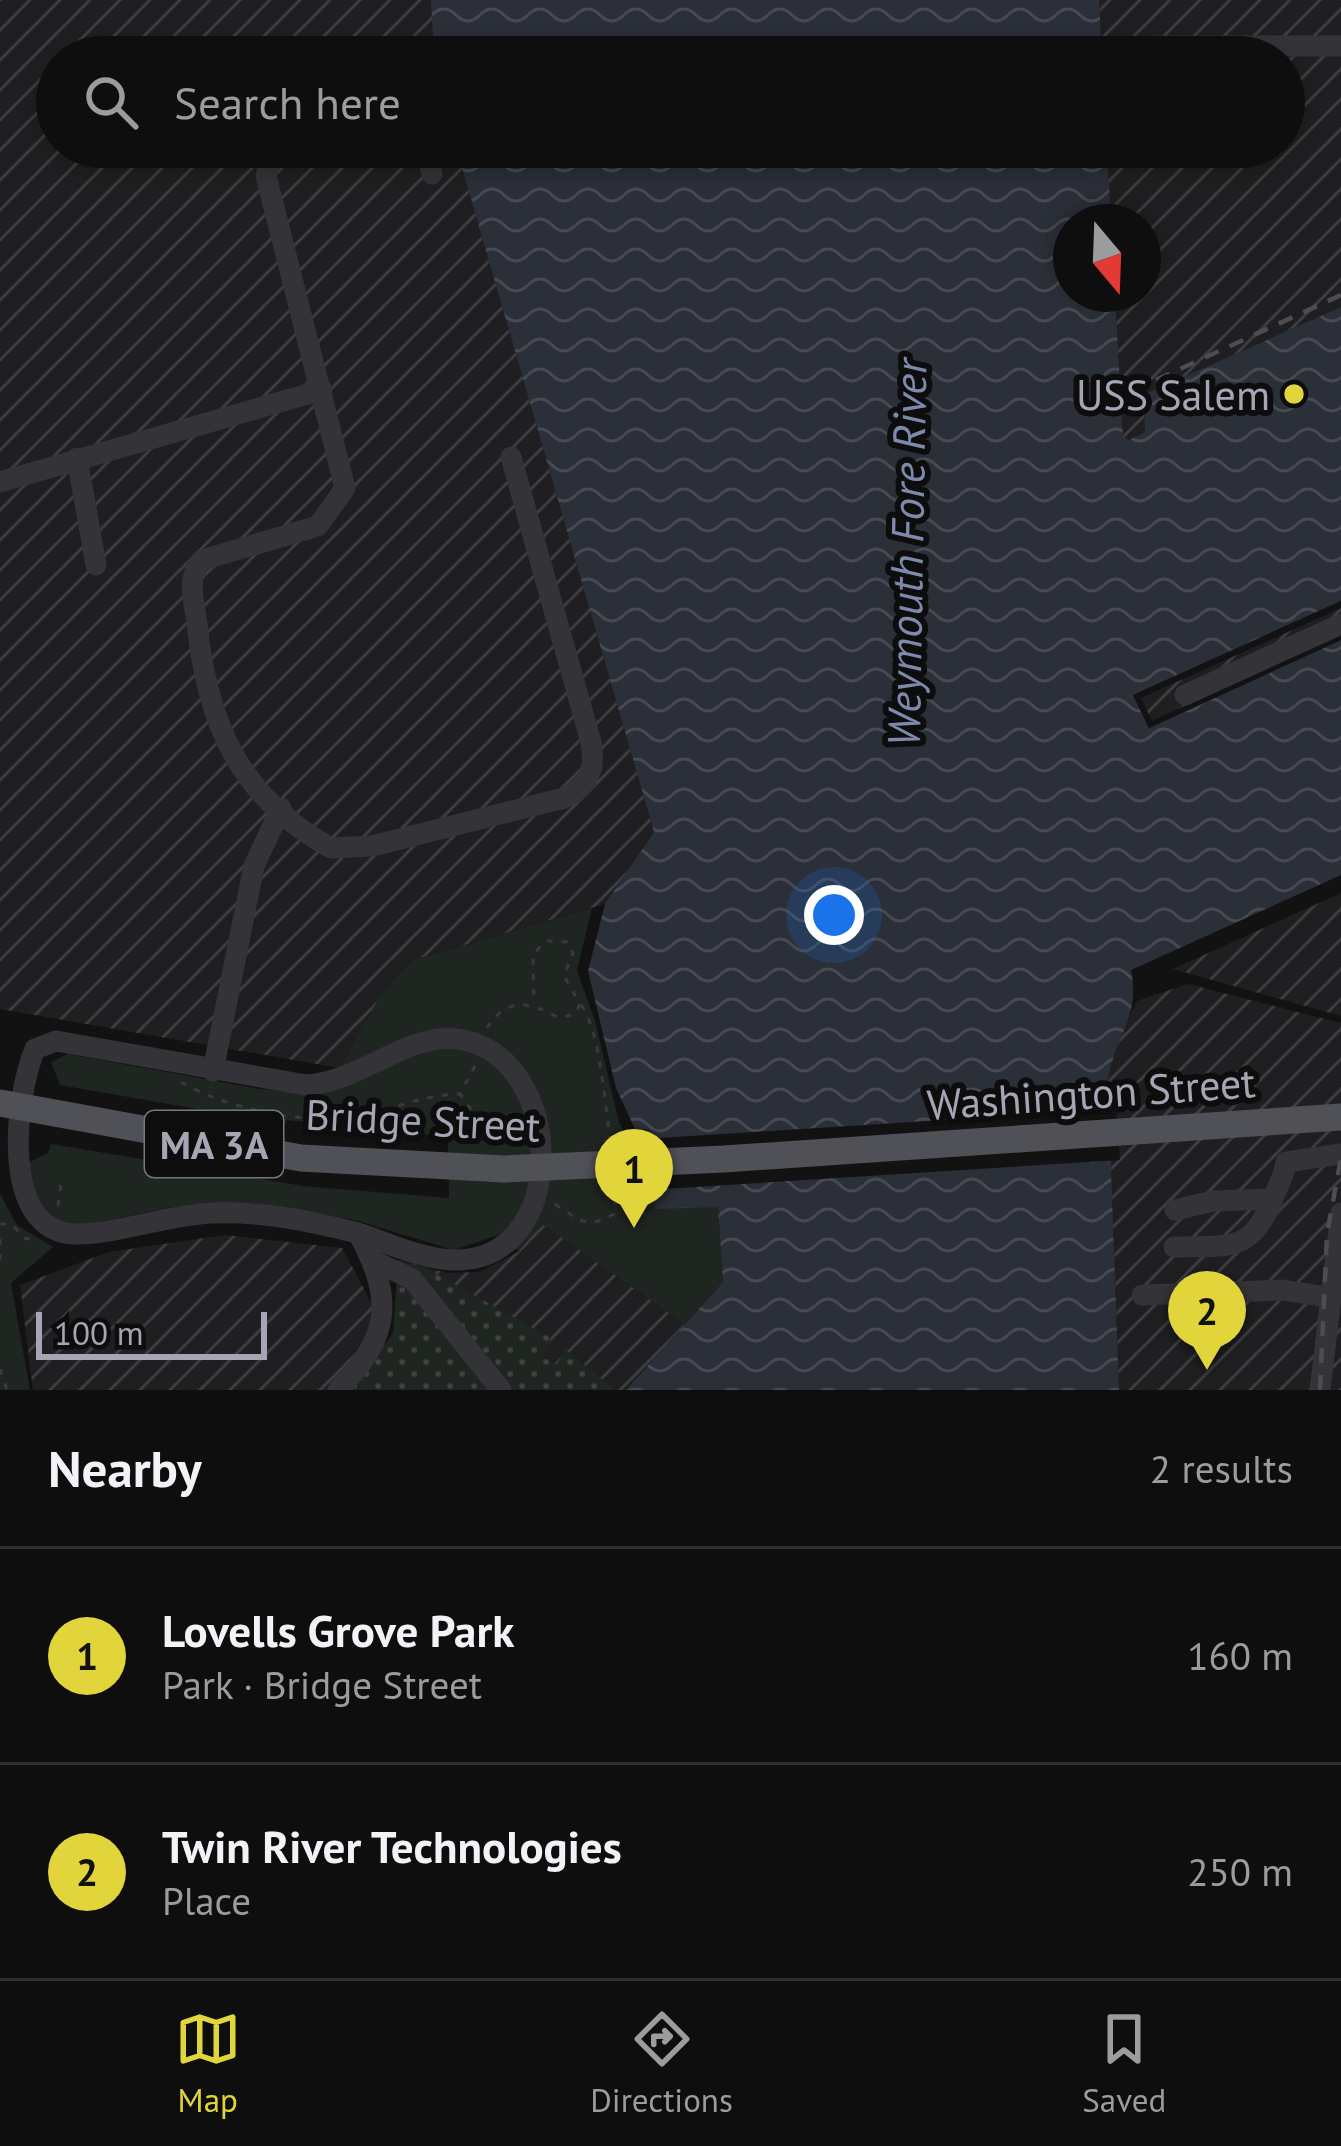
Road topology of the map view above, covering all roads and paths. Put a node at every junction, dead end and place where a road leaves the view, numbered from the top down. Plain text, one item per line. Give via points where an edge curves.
1 (1305, 46) edge
2 (1341, 46) edge
3 (268, 168) edge
4 (430, 168) edge
5 (432, 174) dead end
6 (322, 390) junction
7 (511, 457) dead end
8 (77, 458) junction
9 (0, 482) edge
10 (96, 565) dead end
11 (1341, 624) edge
12 (1185, 695) dead end
13 (280, 808) junction
14 (534, 1004) junction
15 (580, 1004) junction
16 (480, 1045) junction
17 (213, 1071) junction
18 (11, 1105) edge
19 (606, 1108) dead end
20 (1341, 1117) edge
21 (513, 1148) dead end
22 (847, 1150) joint
23 (1341, 1154) edge
24 (1273, 1199) junction
25 (1175, 1210) dead end
26 (1341, 1214) edge
27 (358, 1233) junction
28 (0, 1239) edge
29 (1174, 1247) dead end
30 (372, 1260) junction
31 (0, 1264) edge
32 (1142, 1295) dead end
33 (1327, 1297) junction
34 (0, 1369) edge
35 (7, 1390) edge
36 (338, 1390) edge
37 (501, 1390) edge
38 (1320, 1390) edge

1 - 2 lane
3 - 6 lane
4 - 5 lane
6 - 8 lane
6 - 13 lane via 345,475 339,502 318,526 202,560 192,582 222,742
7 - 13 lane via 591,742 586,782 564,798 351,850 314,838
8 - 9 lane
8 - 10 lane
11 - 12 lane
13 - 17 lane via 254,866
14 - 15 path via 565,1018
14 - 15 path via 530,964 538,946 554,938 572,948 564,976
14 - 16 path via 506,1006
15 - 19 path
16 - 17 lane via 422,1042 324,1084
16 - 21 path via 460,1094
16 - 27 lane via 513,1072 538,1125 539,1180 521,1231 492,1254 452,1261
17 - 18 lane via 42,1042
18 - 22 main road, Bridge Street / MA 3A via 235,1148 407,1167 578,1168
18 - 27 lane via 17,1186 28,1212 54,1230 85,1234 219,1213
20 - 22 main road, Washington Street / MA 3A
23 - 24 lane via 1286,1162
24 - 25 lane
24 - 29 lane via 1264,1223 1240,1244
26 - 33 lane
27 - 30 lane
28 - 31 path
30 - 36 lane via 381,1282 380,1332
30 - 37 lane via 412,1279
32 - 33 lane via 1283,1290
33 - 38 lane
34 - 35 path

